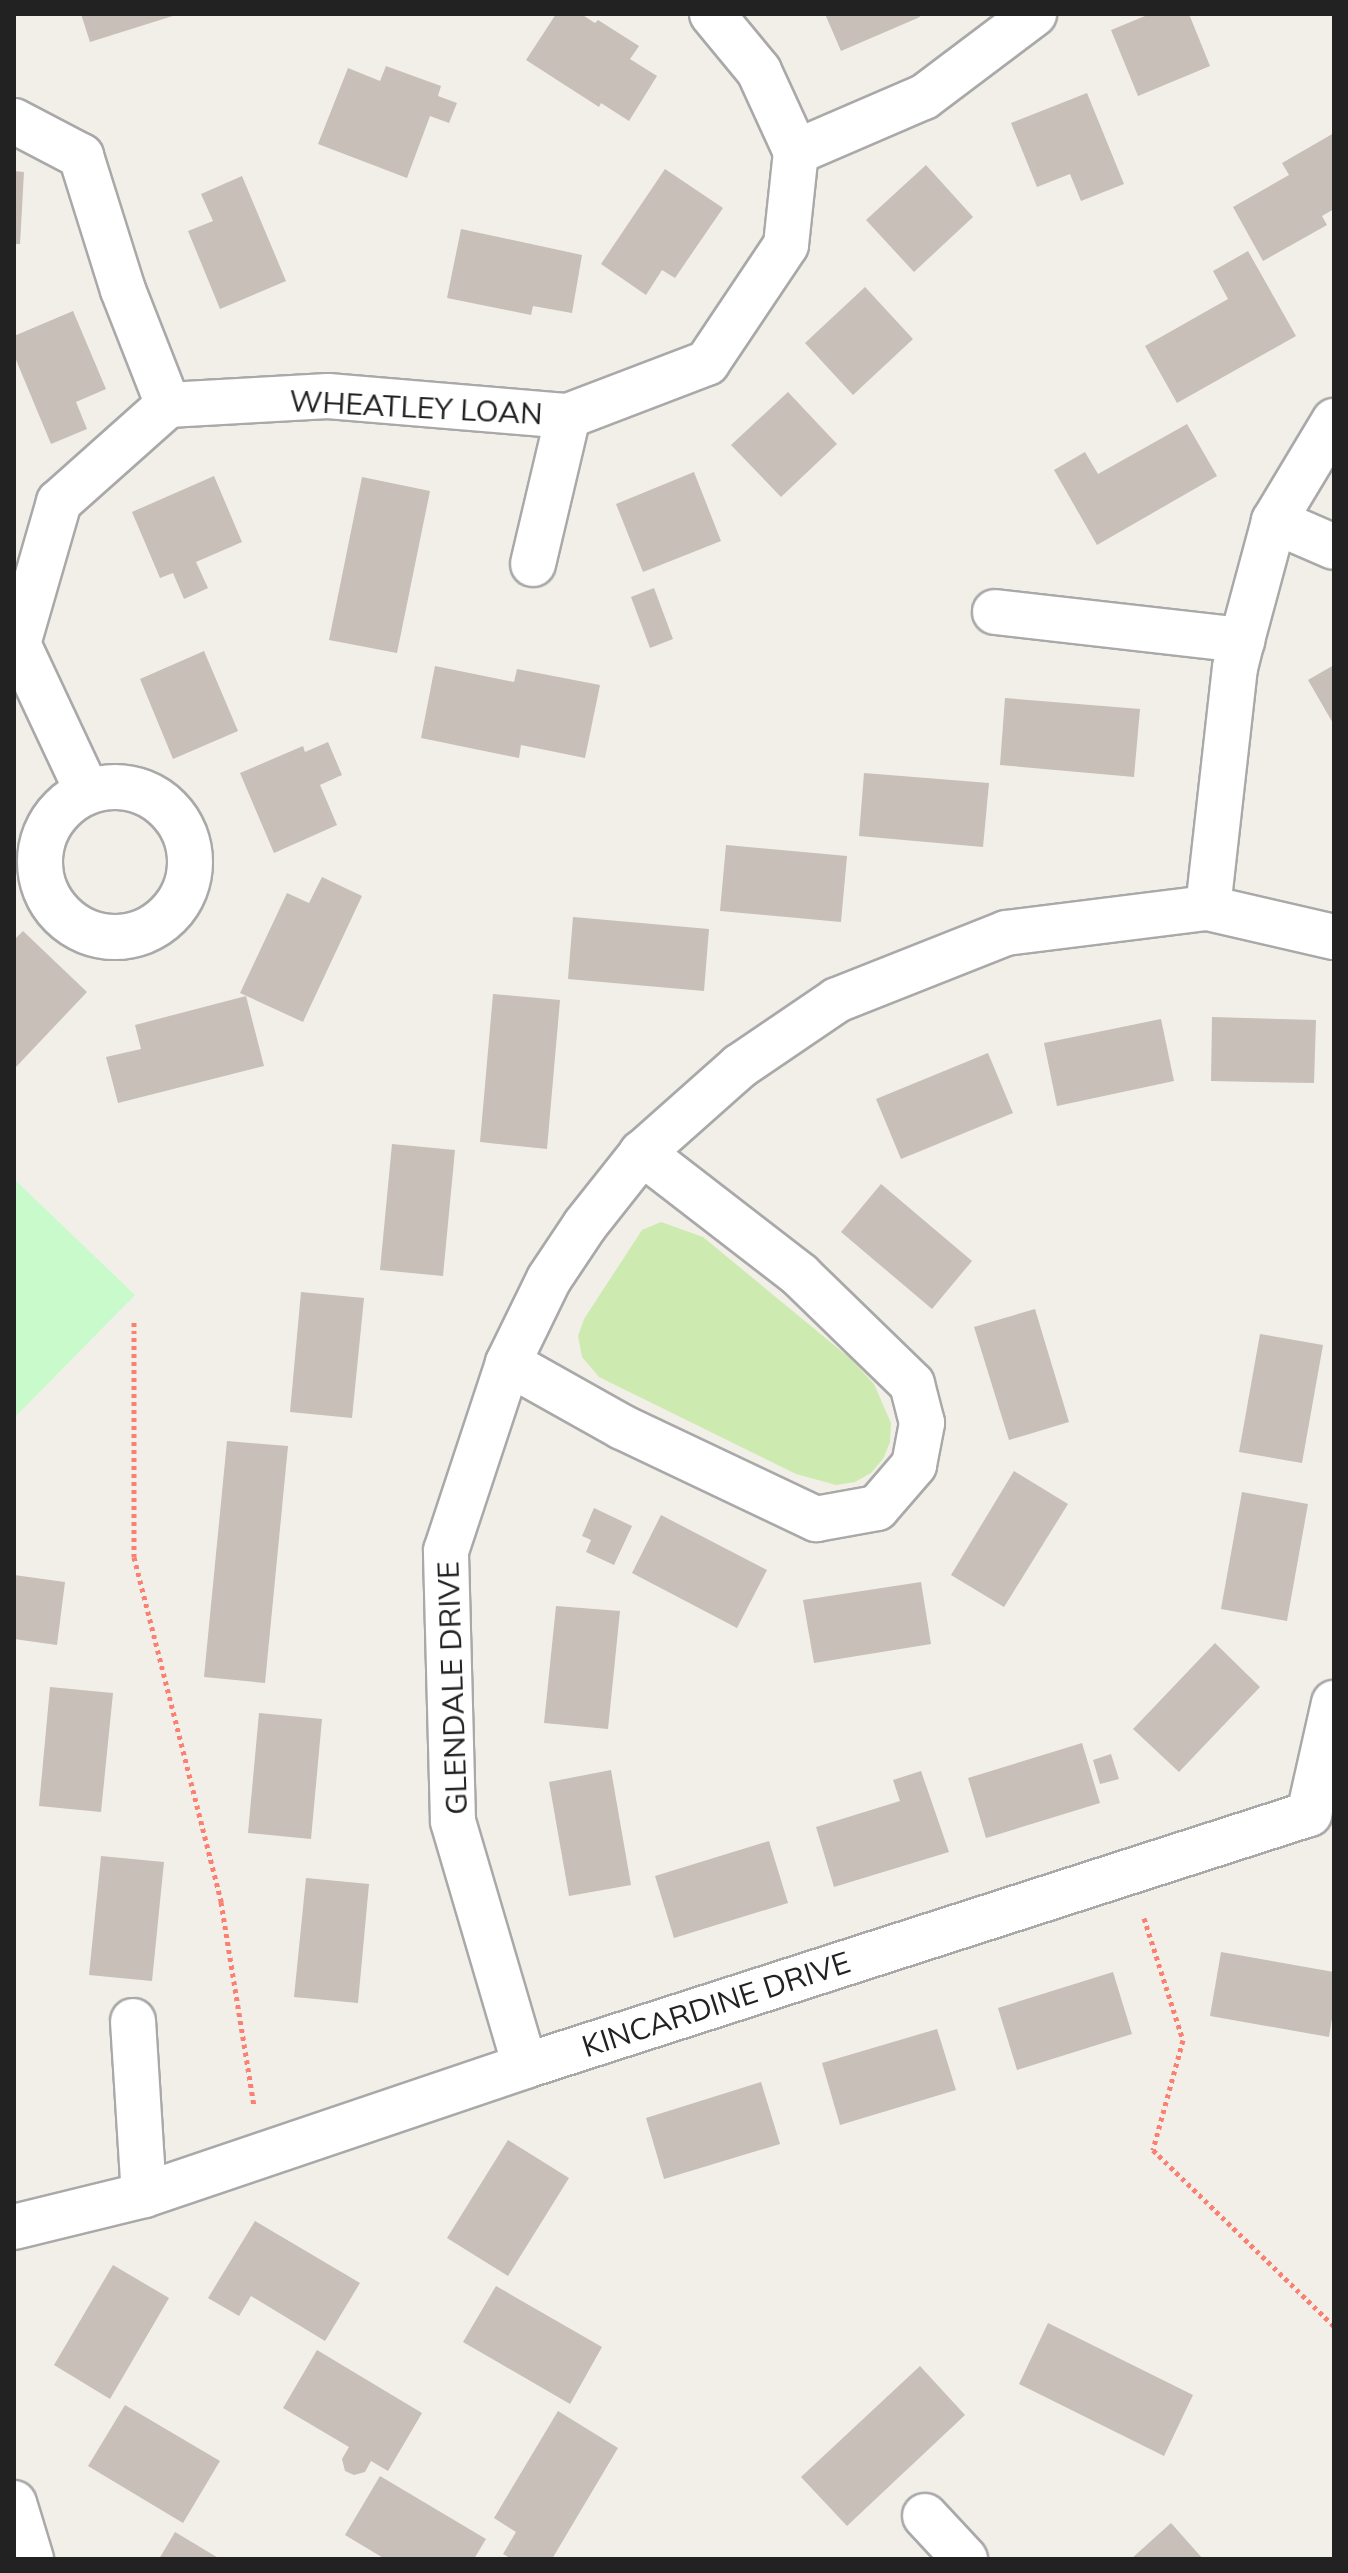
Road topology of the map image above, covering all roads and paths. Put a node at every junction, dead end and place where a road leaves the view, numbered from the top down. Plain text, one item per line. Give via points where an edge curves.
1 (712, 14) edge
2 (1034, 14) edge
3 (14, 121) edge
4 (796, 152) junction
5 (168, 405) junction
6 (568, 416) junction
7 (1334, 421) edge
8 (1274, 521) junction
9 (1334, 547) edge
10 (533, 564) dead end
11 (995, 612) dead end
12 (1242, 640) junction
13 (16, 645) edge
14 (87, 791) dead end
15 (1208, 908) junction
16 (1334, 937) edge
17 (642, 1153) junction
18 (134, 1322) dead end
19 (508, 1363) junction
20 (1334, 1703) edge
21 (1322, 1826) edge
22 (1130, 1872) junction
23 (133, 2021) dead end
24 (525, 2066) junction
25 (262, 2154) junction
26 (144, 2195) junction
27 (14, 2227) edge
28 (1334, 2326) edge
29 (14, 2503) edge
30 (925, 2516) dead end
31 (31, 2559) edge
32 (965, 2559) edge

1 - 4 street via 759,71
2 - 4 street via 924,97
3 - 5 street via 81,156 123,290
4 - 6 street, WHEATLEY LOAN via 786,245 707,363
5 - 6 street, WHEATLEY LOAN via 328,396
5 - 13 street via 59,502
6 - 10 street, WHEATLEY LOAN
7 - 8 street
8 - 9 street
8 - 12 street
11 - 12 street
12 - 15 street
13 - 14 street
15 - 16 street, GLENDALE DRIVE
15 - 17 street, GLENDALE DRIVE via 1006,933 837,1000 740,1066
17 - 19 street, GLENDALE DRIVE via 549,1279
17 - 19 street via 800,1275 912,1384 922,1423 914,1465 877,1508 816,1519 622,1427
18 - 25 path via 134,1557 221,1902
19 - 24 street, GLENDALE DRIVE via 446,1551 453,1821
20 - 21 street, KINCARDINE DRIVE
21 - 22 street, KINCARDINE DRIVE
22 - 24 street, KINCARDINE DRIVE
22 - 28 path via 1183,2040 1153,2150
23 - 26 street
24 - 25 street, KINCARDINE DRIVE
25 - 26 street, KINCARDINE DRIVE
26 - 27 street, KINCARDINE DRIVE
29 - 31 street
30 - 32 street

